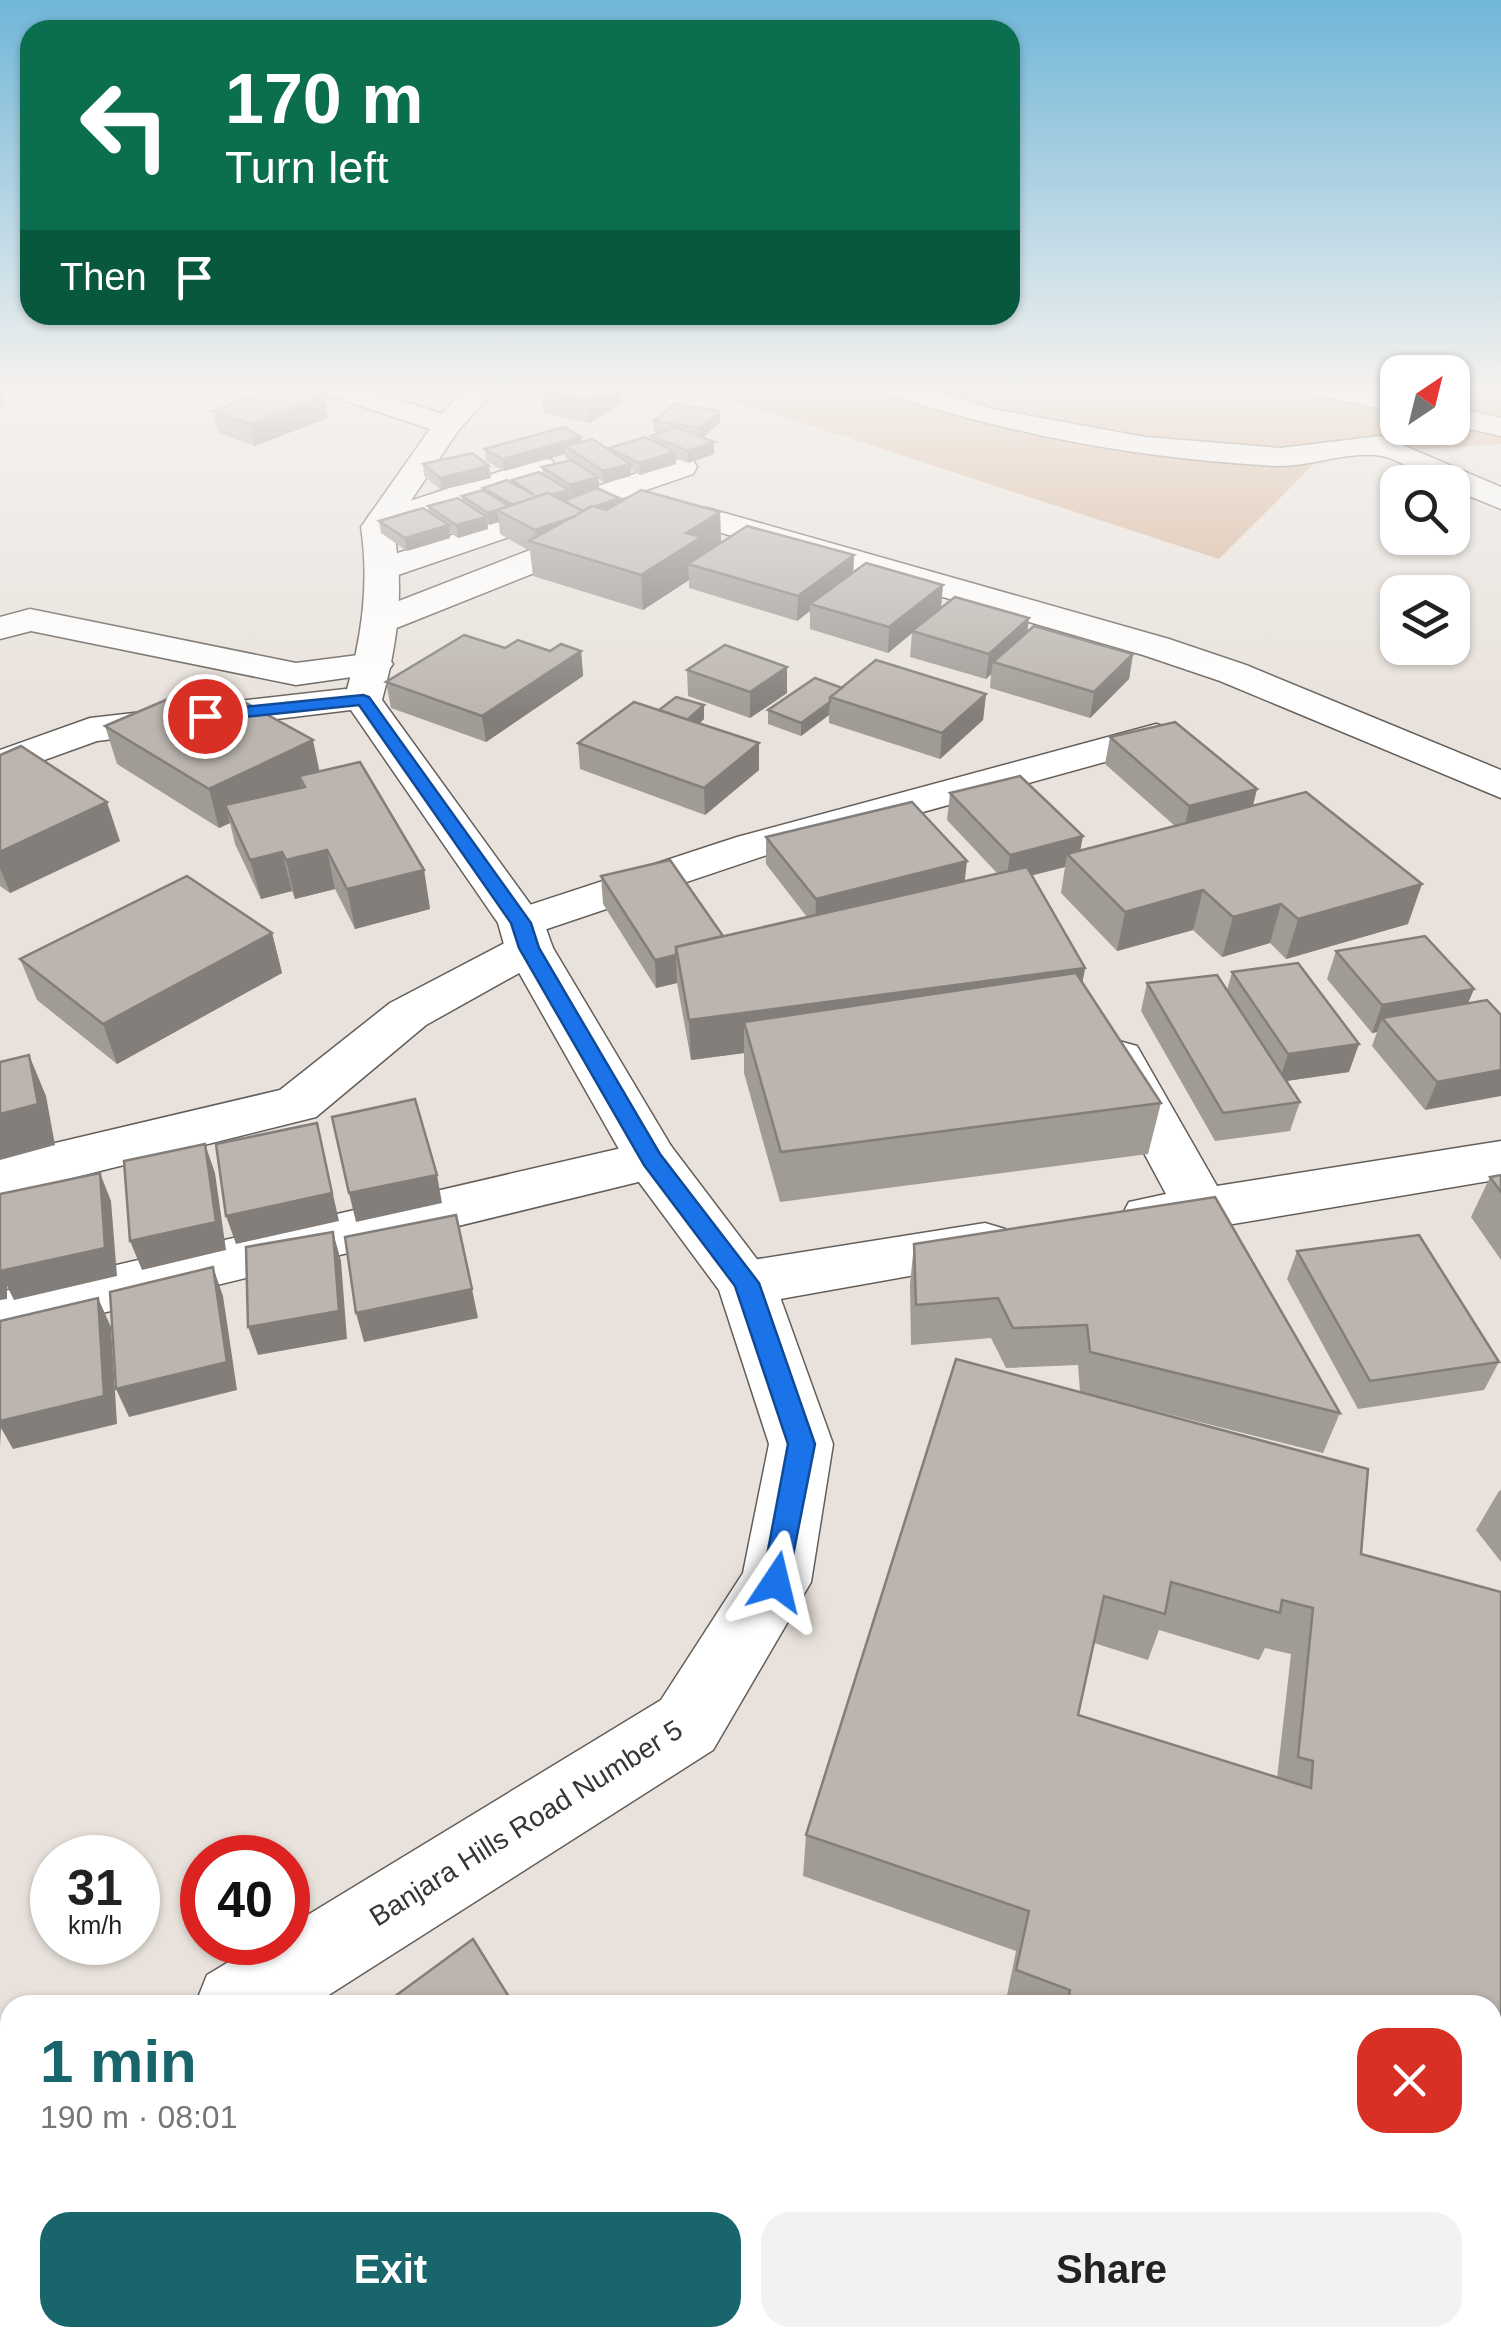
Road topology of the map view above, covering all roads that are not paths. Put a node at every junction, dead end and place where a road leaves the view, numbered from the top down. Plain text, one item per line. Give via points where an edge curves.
1 (397, 498) edge
2 (448, 498) edge
3 (592, 498) edge
4 (382, 521) junction
5 (386, 568) junction
6 (0, 628) edge
7 (375, 654) junction
8 (1156, 736) edge
9 (0, 764) edge
10 (1501, 785) edge
11 (525, 935) junction
12 (1096, 1028) edge
13 (652, 1160) junction
14 (1501, 1160) edge
15 (0, 1176) edge
16 (1202, 1209) junction
17 (1107, 1224) edge
18 (1031, 1236) edge
19 (746, 1283) junction
20 (0, 1315) edge
21 (253, 1995) edge

1 - 4 street
2 - 4 street
3 - 5 street
4 - 5 street via 377,527
5 - 7 street
6 - 7 street via 30,620 296,674
7 - 9 street via 90,730
7 - 10 street via 637,520 696,515 1156,646
7 - 11 street, Banjara Hills Road Number 5
8 - 11 street via 752,846
11 - 13 street, Banjara Hills Road Number 5
11 - 15 street via 408,1014 297,1104
12 - 16 street
13 - 19 street, Banjara Hills Road Number 5
13 - 20 street
14 - 16 street
16 - 17 street
18 - 19 street
19 - 21 street, Banjara Hills Road Number 5 via 802,1444 776,1582 687,1726

